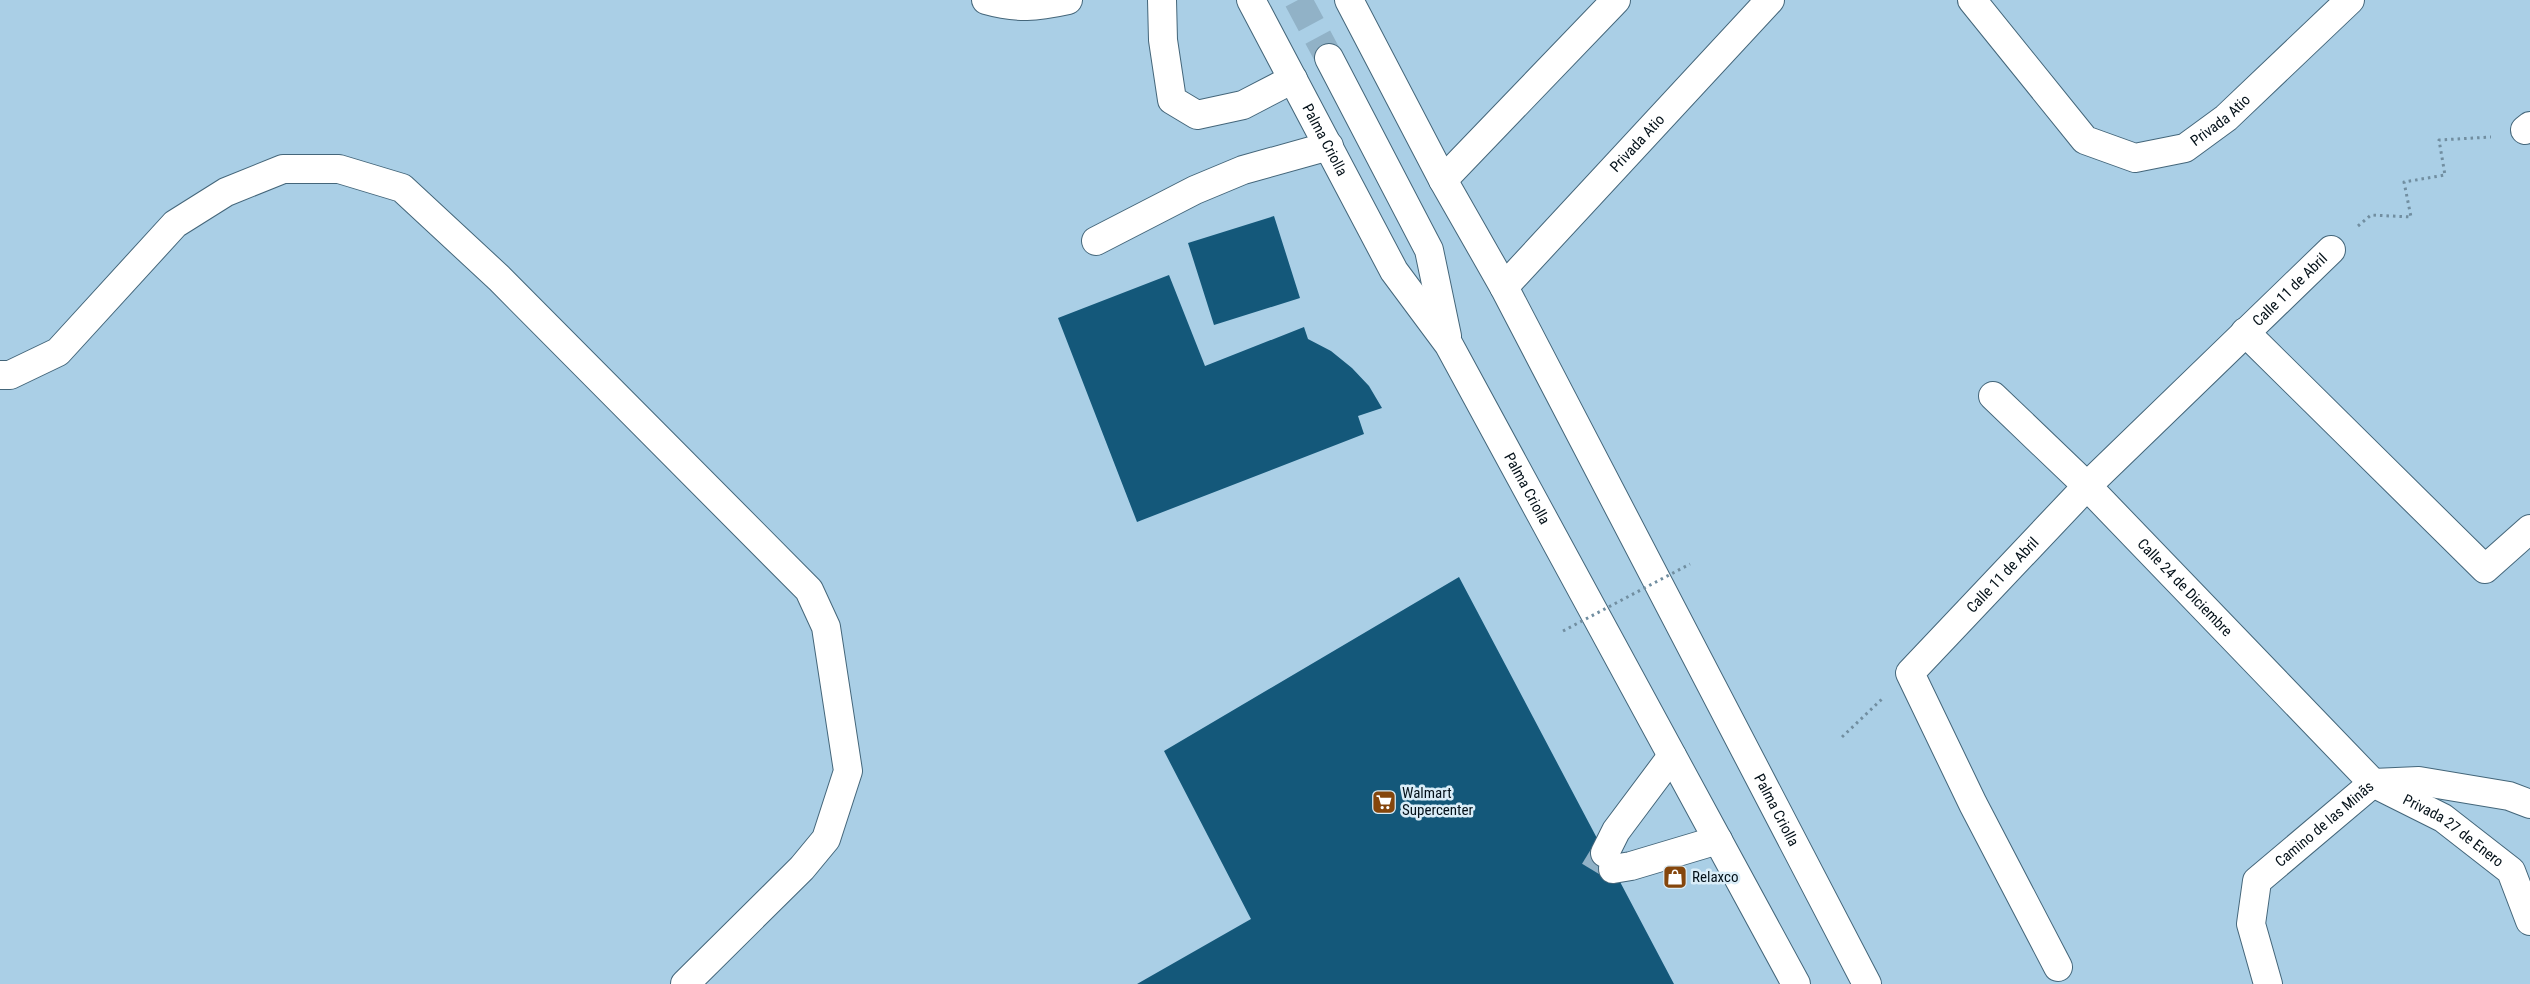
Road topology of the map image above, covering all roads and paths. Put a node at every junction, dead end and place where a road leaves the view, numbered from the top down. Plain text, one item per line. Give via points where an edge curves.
1 (986, 0) edge
2 (1068, 0) edge
3 (1162, 0) edge
4 (1251, 0) edge
5 (1349, 0) edge
6 (1616, 0) edge
7 (1770, 0) edge
8 (1972, 0) edge
9 (2350, 0) edge
10 (1329, 58) tunnel mouth
11 (1293, 79) junction
12 (2528, 128) edge
13 (1328, 146) junction
14 (1443, 180) junction
15 (1096, 241) dead end
16 (2331, 250) joint
17 (1504, 287) junction
18 (2246, 332) junction
19 (1449, 345) junction
20 (0, 375) edge
21 (1993, 396) dead end
22 (2087, 486) junction
23 (2530, 529) edge
24 (1690, 564) dead end
25 (1562, 631) dead end
26 (1910, 673) junction
27 (1842, 737) dead end
28 (1672, 756) junction
29 (2373, 783) junction
30 (2530, 804) edge
31 (1718, 840) junction
32 (2530, 921) edge
33 (2058, 967) dead end
34 (685, 984) edge
35 (1796, 984) edge
36 (1867, 984) edge
37 (2268, 984) edge

1 - 2 main road via 1037,7
3 - 11 main road via 1163,40 1172,100 1197,115 1242,105
4 - 11 main road, Palma Criolla
5 - 14 main road, Palma Criolla
6 - 14 main road
7 - 17 main road, Privada Atio
8 - 9 main road, Privada Atio via 2085,140 2134,158 2185,148 2226,118
10 - 19 main road via 1429,250
11 - 13 main road, Palma Criolla
12 - 16 path via 2489,137 2440,140 2445,175 2404,182 2411,217 2371,215
13 - 15 main road via 1243,170 1195,190
13 - 19 main road, Palma Criolla via 1394,271
14 - 17 main road, Palma Criolla
16 - 18 main road, Calle 11 de Abril
17 - 36 main road, Palma Criolla
18 - 22 main road, Calle 11 de Abril
18 - 23 main road via 2485,569
19 - 28 main road, Palma Criolla
20 - 34 main road via 10,375 58,352 175,224 226,192 283,169 338,169 402,188 506,285 809,590 826,627 848,771 826,839 802,868
21 - 22 main road, Calle 24 de Diciembre
22 - 26 main road, Calle 11 de Abril
22 - 29 main road, Calle 24 de Diciembre
24 - 25 path, bridge
26 - 27 path
26 - 33 main road via 1973,804
28 - 31 main road, Palma Criolla
28 - 31 main road via 1616,831 1609,861 1631,866
29 - 30 main road, Camino de las Minãs via 2419,781 2509,796
29 - 32 main road, Privada 27 de Enero via 2443,818 2511,872
29 - 37 main road, Camino de las Minãs via 2257,881 2250,924
31 - 35 main road, Palma Criolla

